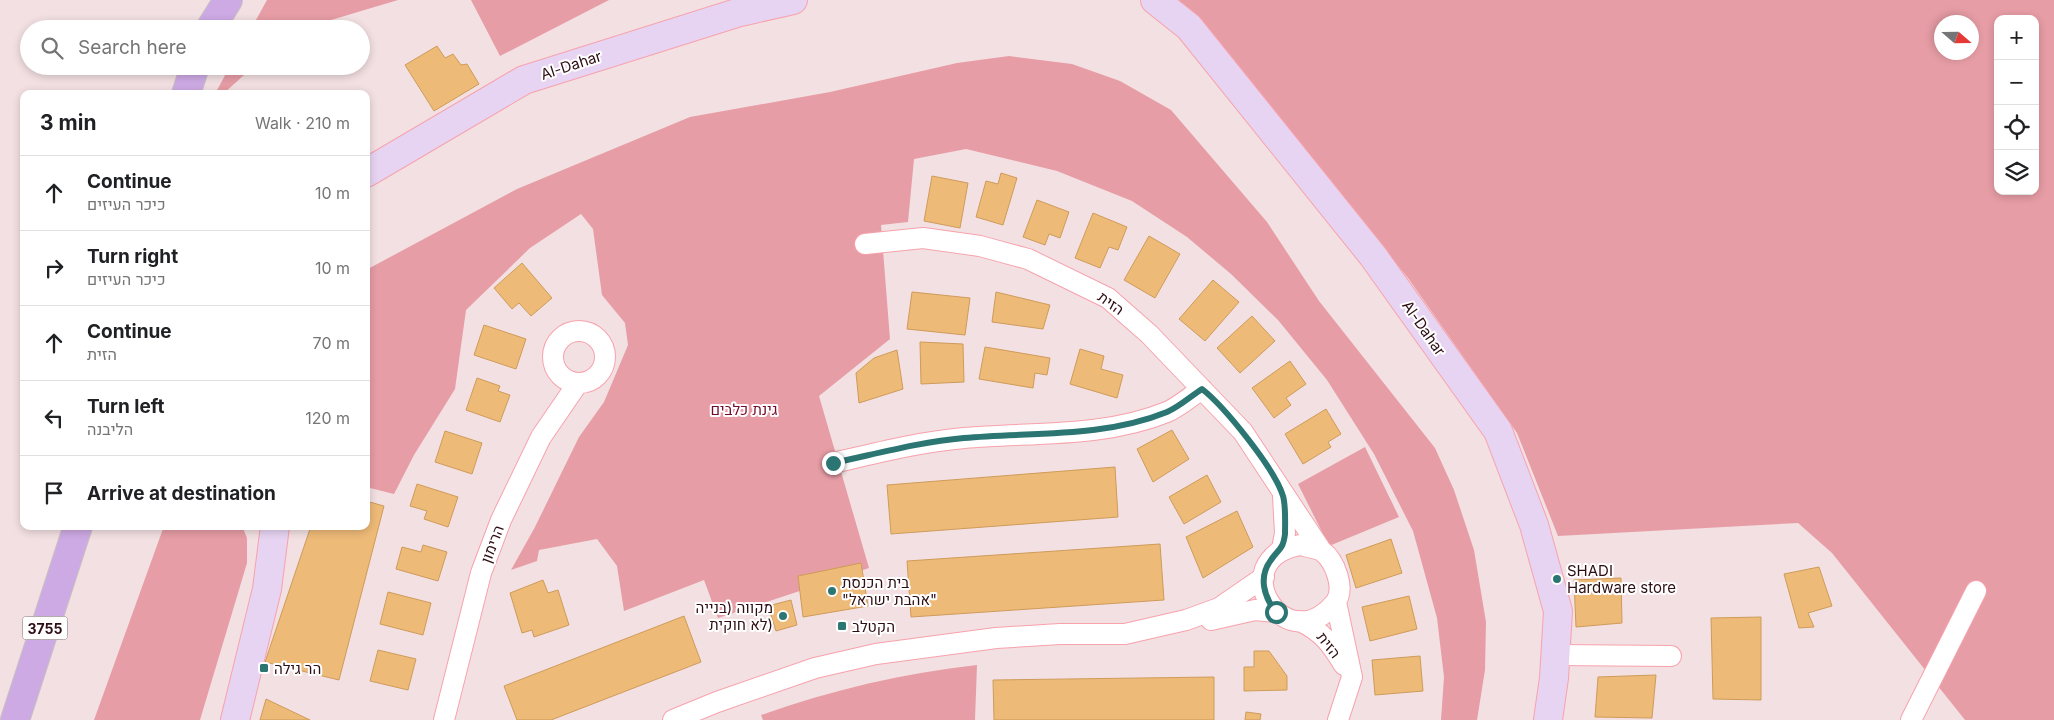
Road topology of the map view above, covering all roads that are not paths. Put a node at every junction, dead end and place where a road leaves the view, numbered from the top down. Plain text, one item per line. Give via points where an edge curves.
1 (228, 0) edge
2 (793, 0) edge
3 (1155, 0) edge
4 (216, 20) edge
5 (370, 171) edge
6 (864, 244) dead end
7 (578, 383) dead end
8 (1202, 389) junction
9 (833, 463) dead end
10 (1283, 496) junction
11 (76, 530) edge
12 (258, 530) edge
13 (274, 530) edge
14 (1320, 550) junction
15 (1268, 568) junction
16 (267, 589) junction
17 (1976, 591) dead end
18 (1336, 602) junction
19 (1276, 612) junction
20 (1186, 620) junction
21 (1300, 621) junction
22 (1556, 655) junction
23 (1671, 656) dead end
24 (1352, 677) junction
25 (14, 720) edge
26 (235, 720) edge
27 (444, 720) edge
28 (673, 720) edge
29 (1338, 720) edge
30 (1548, 720) edge
31 (1912, 720) edge

1 - 4 main road
2 - 5 street, Al-Dahar via 740,12 524,80
3 - 22 street, Al-Dahar via 1189,27 1373,256 1498,431 1534,525 1558,611
6 - 8 street, הזית via 923,238 980,246 1028,258 1108,298 1150,334
7 - 27 street, הרימון via 541,438 501,520 481,573
8 - 9 street via 1168,412 1128,424 1034,435 963,438
8 - 10 street, הזית via 1243,432
10 - 14 street, הזית
10 - 15 street, הזית via 1285,533 1282,549
11 - 25 main road, 3755
12 - 16 street via 265,559
13 - 16 street
14 - 15 street via 1300,545 1287,548
14 - 18 street via 1333,563 1338,575
15 - 19 street via 1263,588 1267,601
15 - 20 street via 1220,608
16 - 26 street
17 - 31 street
18 - 21 street via 1322,614
18 - 24 street, הזית
19 - 20 street via 1255,610 1203,622
19 - 21 street via 1287,619
20 - 28 street via 1125,634 996,638 876,654 815,668
21 - 24 street, הזית via 1316,628 1328,640
22 - 23 street
22 - 30 street, Al-Dahar
24 - 29 street

